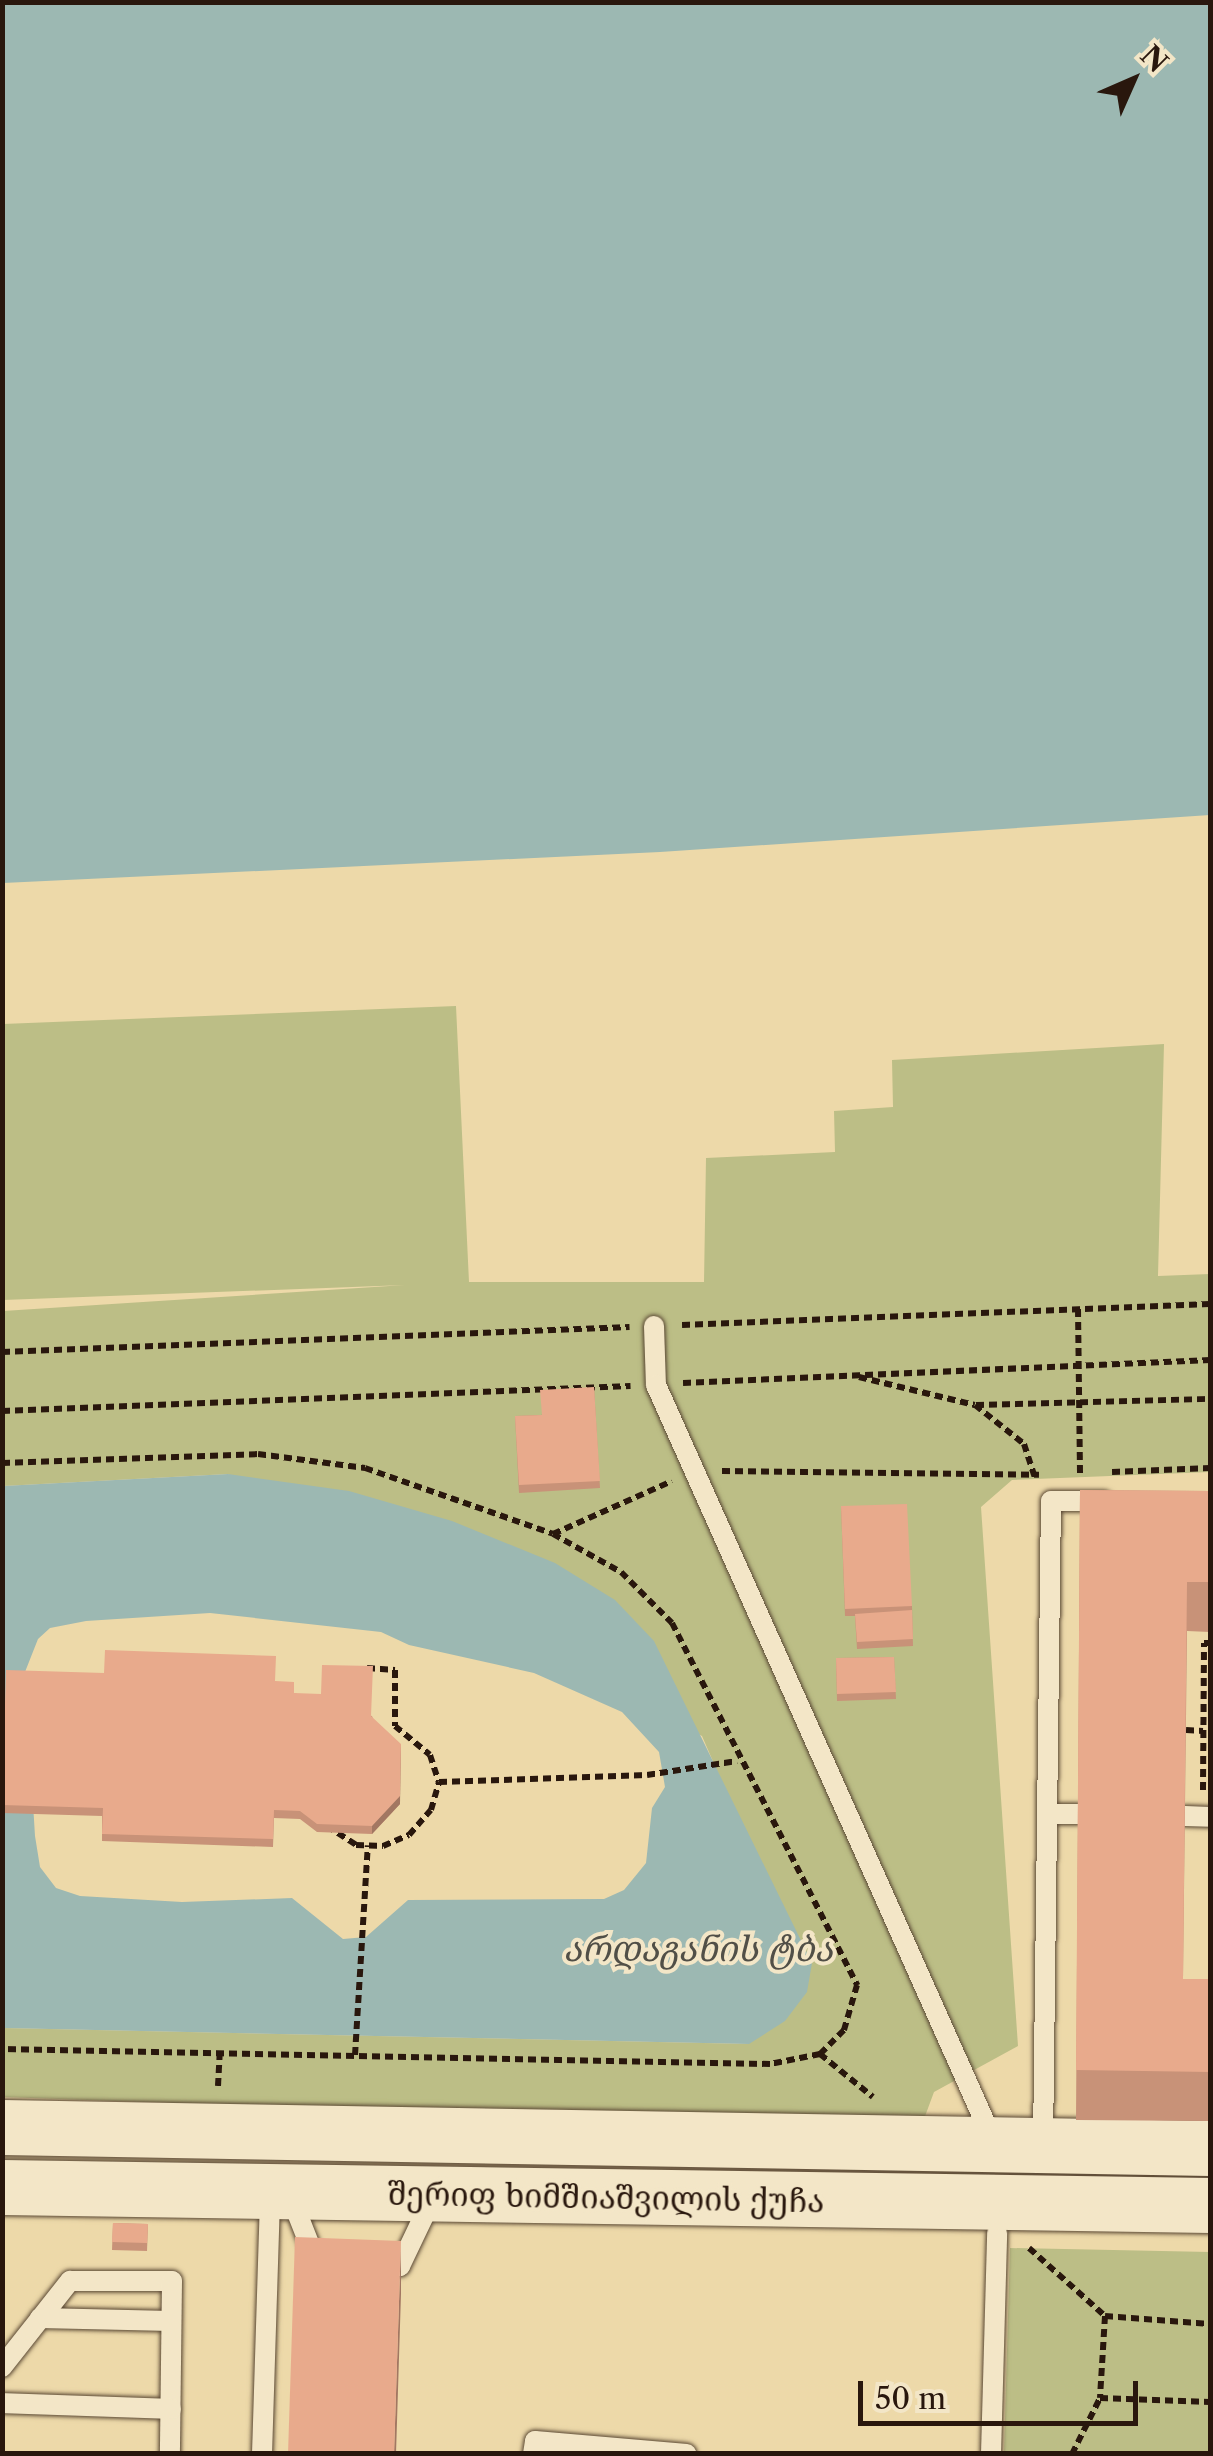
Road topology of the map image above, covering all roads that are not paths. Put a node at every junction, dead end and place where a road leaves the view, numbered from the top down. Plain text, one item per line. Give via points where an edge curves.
1 (654, 1326) road end
2 (1120, 1502) edge
3 (1206, 1809) edge
4 (1048, 1814) junction
5 (1078, 1814) edge
6 (1185, 1816) edge
7 (2, 2128) edge
8 (1019, 2145) junction
9 (1210, 2148) edge
10 (2, 2187) edge
11 (280, 2194) junction
12 (434, 2196) junction
13 (1210, 2205) edge
14 (997, 2233) dead end
15 (40, 2318) junction
16 (171, 2322) junction
17 (2, 2368) edge
18 (2, 2402) edge
19 (171, 2410) junction
20 (170, 2454) edge
21 (262, 2454) edge
22 (533, 2454) edge
23 (686, 2454) edge
24 (992, 2454) edge

1 - 8 lane via 656,1385 694,1471
2 - 4 lane via 1051,1501
3 - 6 lane
4 - 5 lane
4 - 8 lane
7 - 8 main road, შერიფ ხიმშიაშვილის ქუჩა
8 - 9 main road, შერიფ ხიმშიაშვილის ქუჩა
10 - 11 main road, შერიფ ხიმშიაშვილის ქუჩა
11 - 12 main road, შერიფ ხიმშიაშვილის ქუჩა
11 - 12 lane via 317,2262 400,2266
11 - 21 lane
12 - 13 main road, შერიფ ხიმშიაშვილის ქუჩა
14 - 24 lane
15 - 16 lane
15 - 16 lane via 70,2281 172,2281
15 - 17 lane
16 - 19 lane
18 - 19 lane
19 - 20 lane
22 - 23 lane via 535,2441

